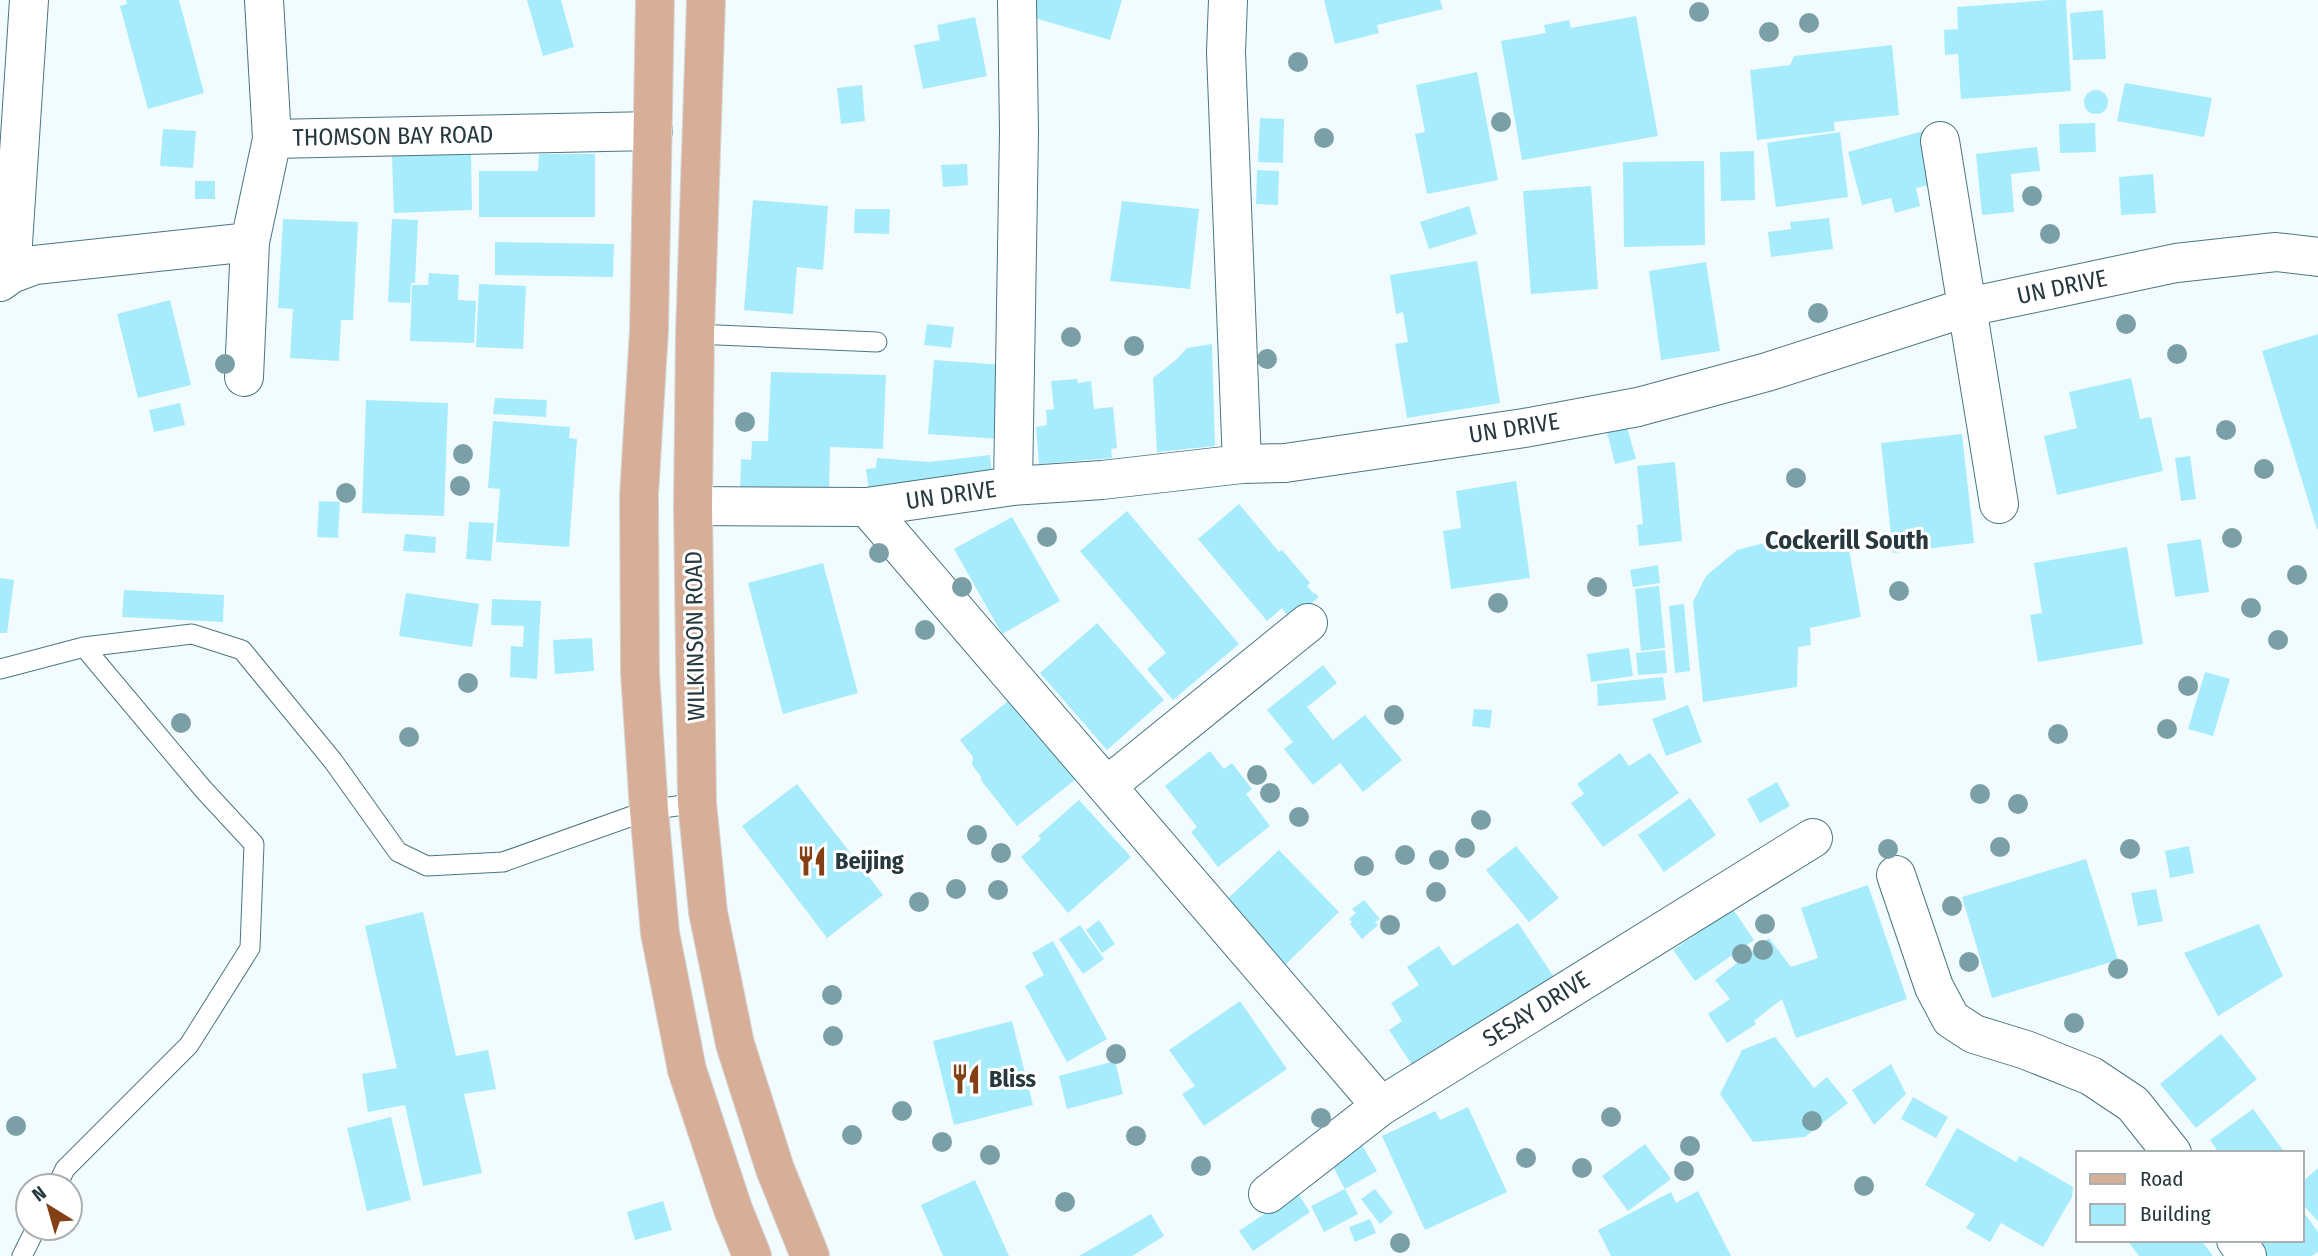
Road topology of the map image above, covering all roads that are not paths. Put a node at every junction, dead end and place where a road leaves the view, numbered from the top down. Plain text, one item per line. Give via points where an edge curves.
1 (29, 0) edge
2 (264, 0) edge
3 (655, 0) edge
4 (706, 0) edge
5 (1017, 0) edge
6 (1228, 0) edge
7 (653, 131) junction
8 (272, 139) junction
9 (1940, 141) dead end
10 (250, 242) junction
11 (2318, 257) edge
12 (5, 278) edge
13 (1969, 307) junction
14 (695, 334) junction
15 (877, 342) dead end
16 (244, 377) dead end
17 (1242, 464) junction
18 (1013, 486) junction
19 (1999, 504) dead end
20 (693, 506) junction
21 (867, 507) junction
22 (1308, 623) dead end
23 (84, 647) junction
24 (0, 669) edge
25 (1108, 785) junction
26 (697, 803) junction
27 (649, 810) junction
28 (1813, 838) dead end
29 (1896, 875) dead end
30 (1381, 1106) junction
31 (2170, 1151) edge
32 (64, 1172) edge
33 (1268, 1194) dead end
34 (752, 1256) edge
35 (810, 1256) edge

1 - 12 street
2 - 8 street, THOMSON BAY ROAD
3 - 7 main road
4 - 14 main road, WILKINSON ROAD
5 - 18 street
6 - 17 street via 1226,52
7 - 8 street, THOMSON BAY ROAD
7 - 27 main road via 649,330 639,495 640,673
8 - 10 street
9 - 13 street
10 - 12 street via 35,265
10 - 16 street
11 - 13 street, UN DRIVE via 2276,252 2176,263
13 - 17 street, UN DRIVE via 1767,372 1638,407 1285,463
13 - 19 street
14 - 15 lane
14 - 20 main road, WILKINSON ROAD
17 - 18 street, UN DRIVE
18 - 21 street, UN DRIVE
20 - 21 street, UN DRIVE
20 - 26 main road, WILKINSON ROAD
21 - 25 street
22 - 25 street
23 - 24 lane
23 - 27 lane via 192,634 242,650 333,761 397,852 427,866 503,862
23 - 32 lane via 254,844 250,948 189,1045
25 - 30 street
26 - 27 lane
26 - 35 main road, WILKINSON ROAD via 708,912 735,1044 775,1169
27 - 34 main road via 660,933 687,1070
28 - 30 street, SESAY DRIVE
29 - 31 street via 1934,987 1951,1019 1974,1034 2091,1076 2133,1104
30 - 33 street, SESAY DRIVE

